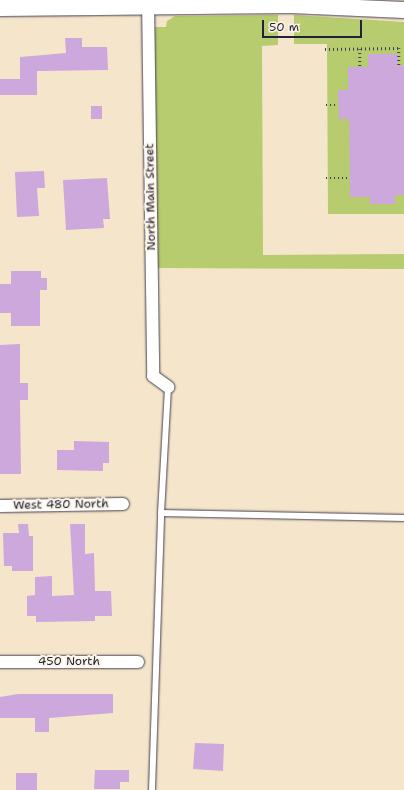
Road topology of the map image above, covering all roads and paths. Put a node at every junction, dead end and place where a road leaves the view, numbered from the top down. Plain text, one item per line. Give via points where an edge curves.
1 (148, 2) edge
2 (0, 8) edge
3 (404, 10) edge
4 (325, 49) dead end
5 (360, 49) junction
6 (400, 66) dead end
7 (360, 67) dead end
8 (326, 106) dead end
9 (338, 106) dead end
10 (326, 178) dead end
11 (350, 178) dead end
12 (168, 387) joint
13 (123, 504) dead end
14 (0, 506) edge
15 (161, 513) junction
16 (404, 518) edge
17 (0, 662) edge
18 (138, 662) dead end
19 (152, 790) edge

1 - 2 street
1 - 3 street
1 - 12 street, North Main Street via 153,376
4 - 5 path
5 - 6 path via 399,48
5 - 7 path
8 - 9 path
10 - 11 path
12 - 15 lane
13 - 14 street, West 480 North
15 - 16 lane
15 - 19 lane
17 - 18 street, 450 North

